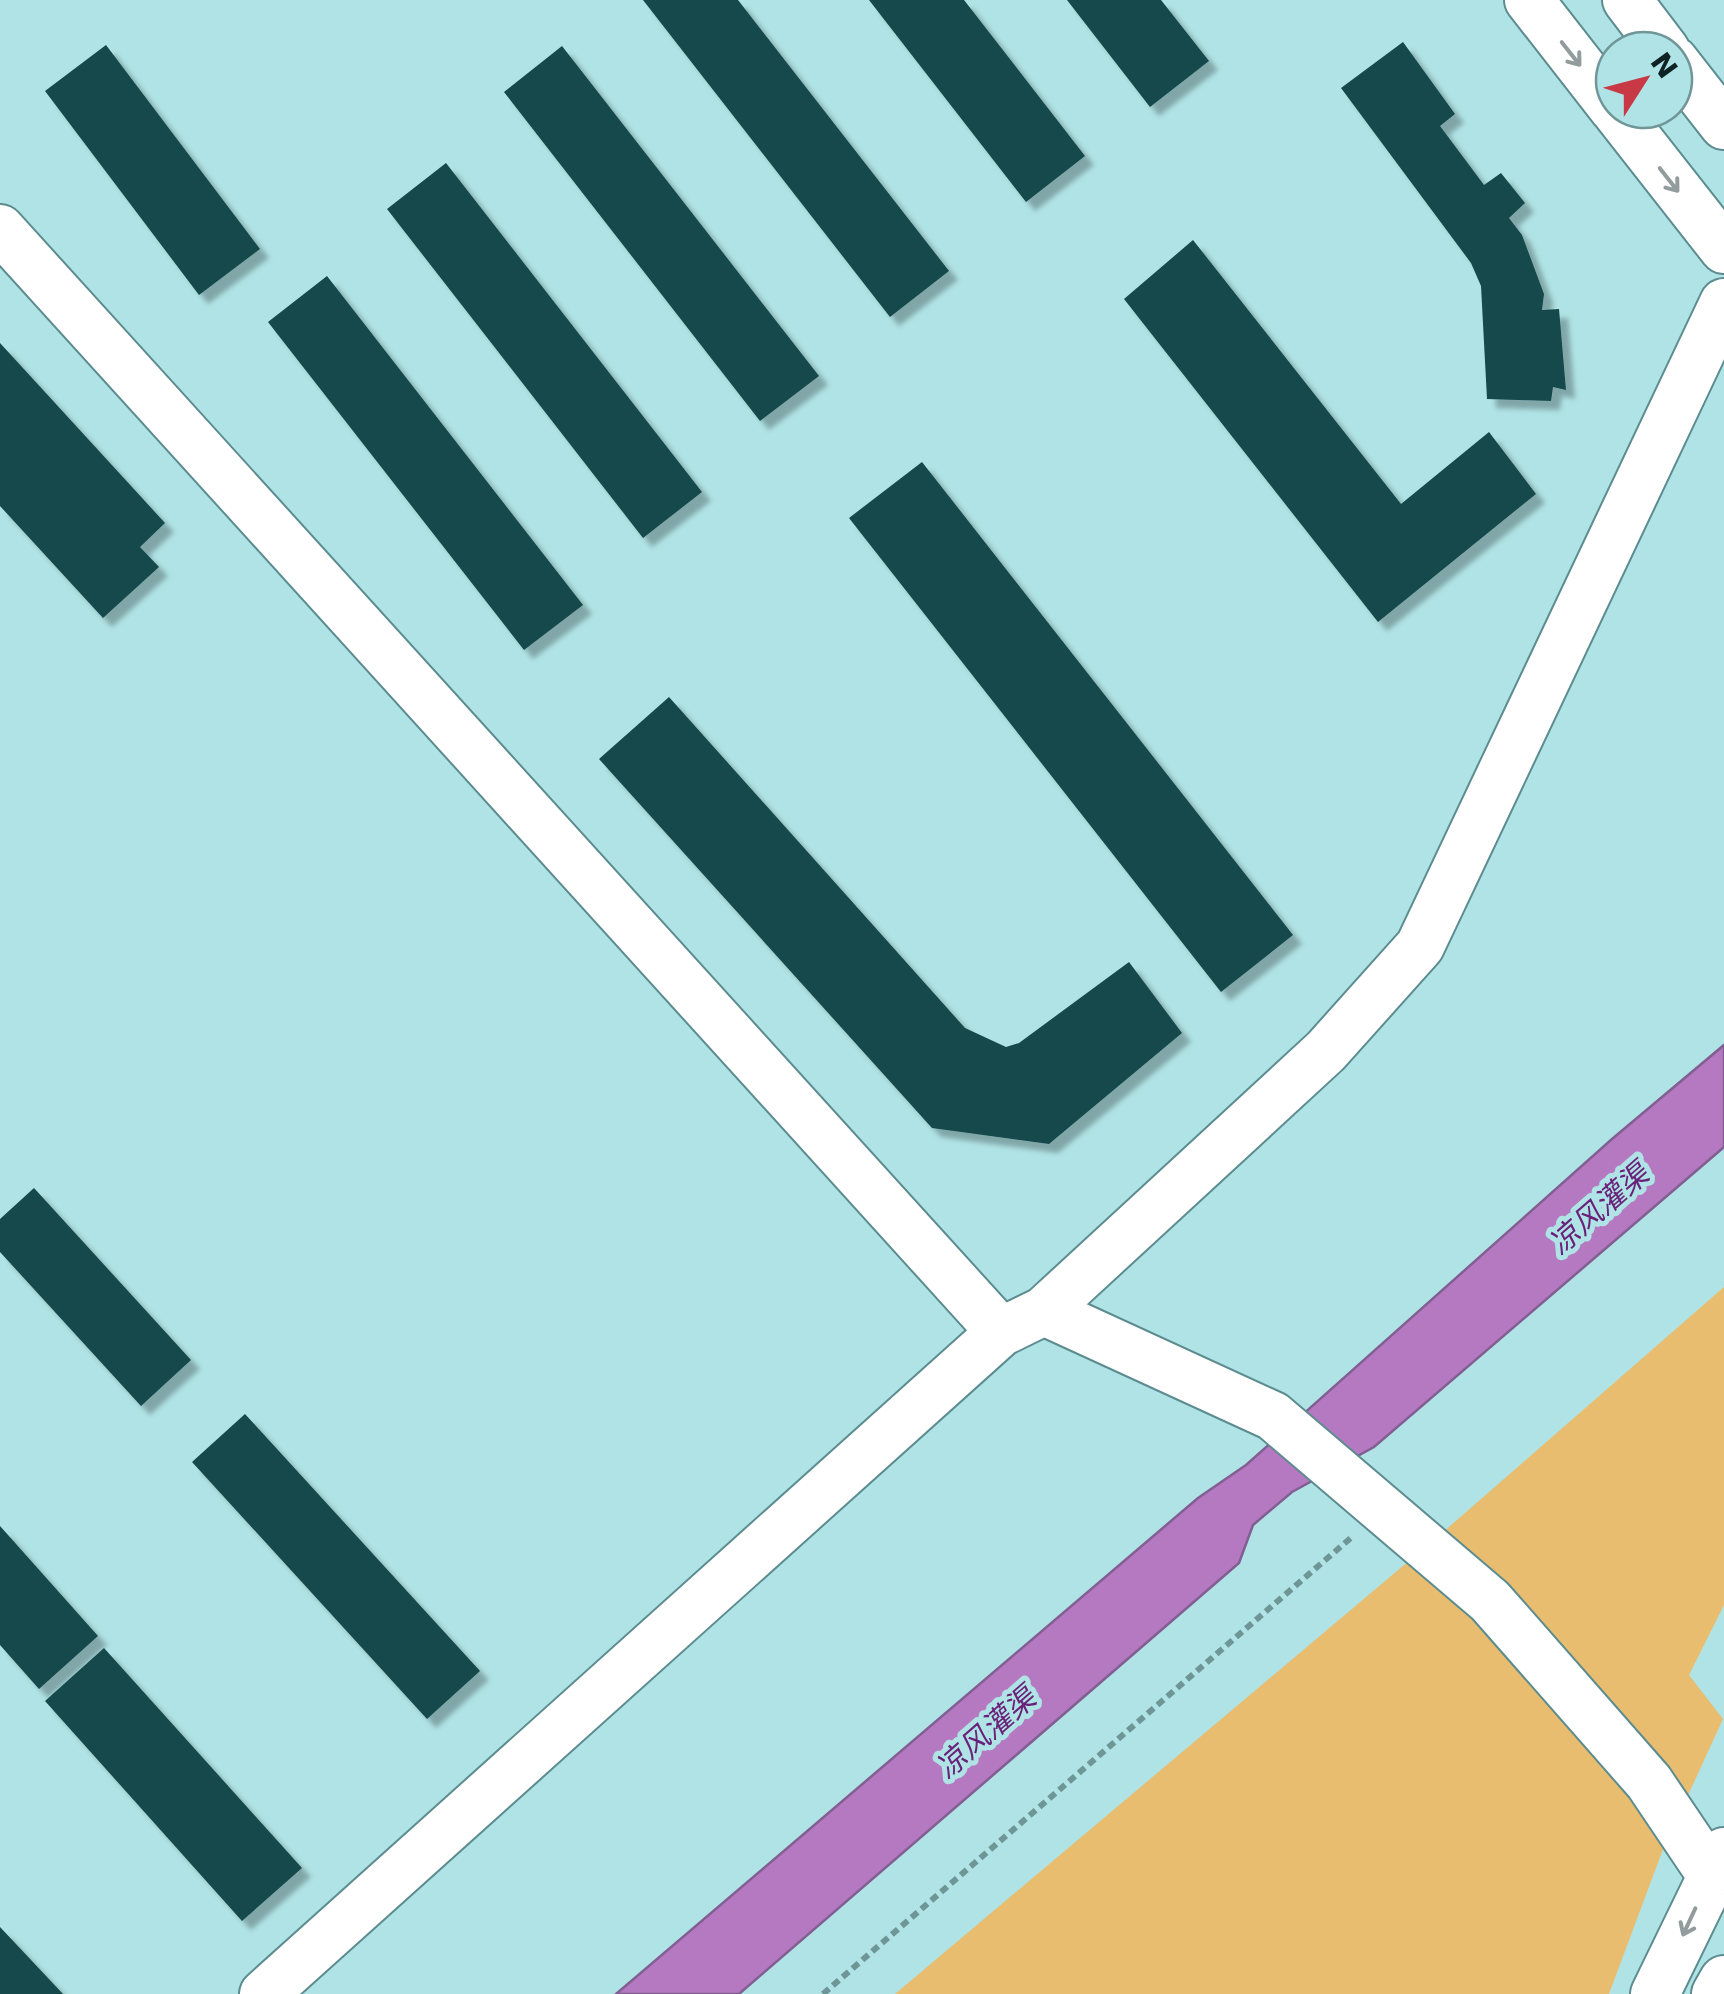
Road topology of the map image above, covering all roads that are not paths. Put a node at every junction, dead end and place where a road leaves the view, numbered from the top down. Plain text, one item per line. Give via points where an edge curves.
1 (1529, 0) edge
2 (1626, 0) edge
3 (1650, 30) edge
4 (1594, 84) edge
5 (1694, 87) edge
6 (1724, 125) edge
7 (1630, 130) edge
8 (0, 228) edge
9 (1724, 249) edge
10 (1724, 302) edge
11 (1044, 1311) junction
12 (1001, 1332) junction
13 (1718, 1863) edge
14 (1724, 1980) edge
15 (264, 1994) edge
16 (1655, 1994) edge
17 (1716, 1994) edge

1 -> 4 street
2 - 3 street
5 - 6 street
7 -> 9 street
8 - 12 street
10 - 11 street via 1420,946 1326,1051
11 - 12 street
11 - 13 street via 1273,1416 1490,1601
12 - 15 street
13 -> 16 street
14 - 17 street

